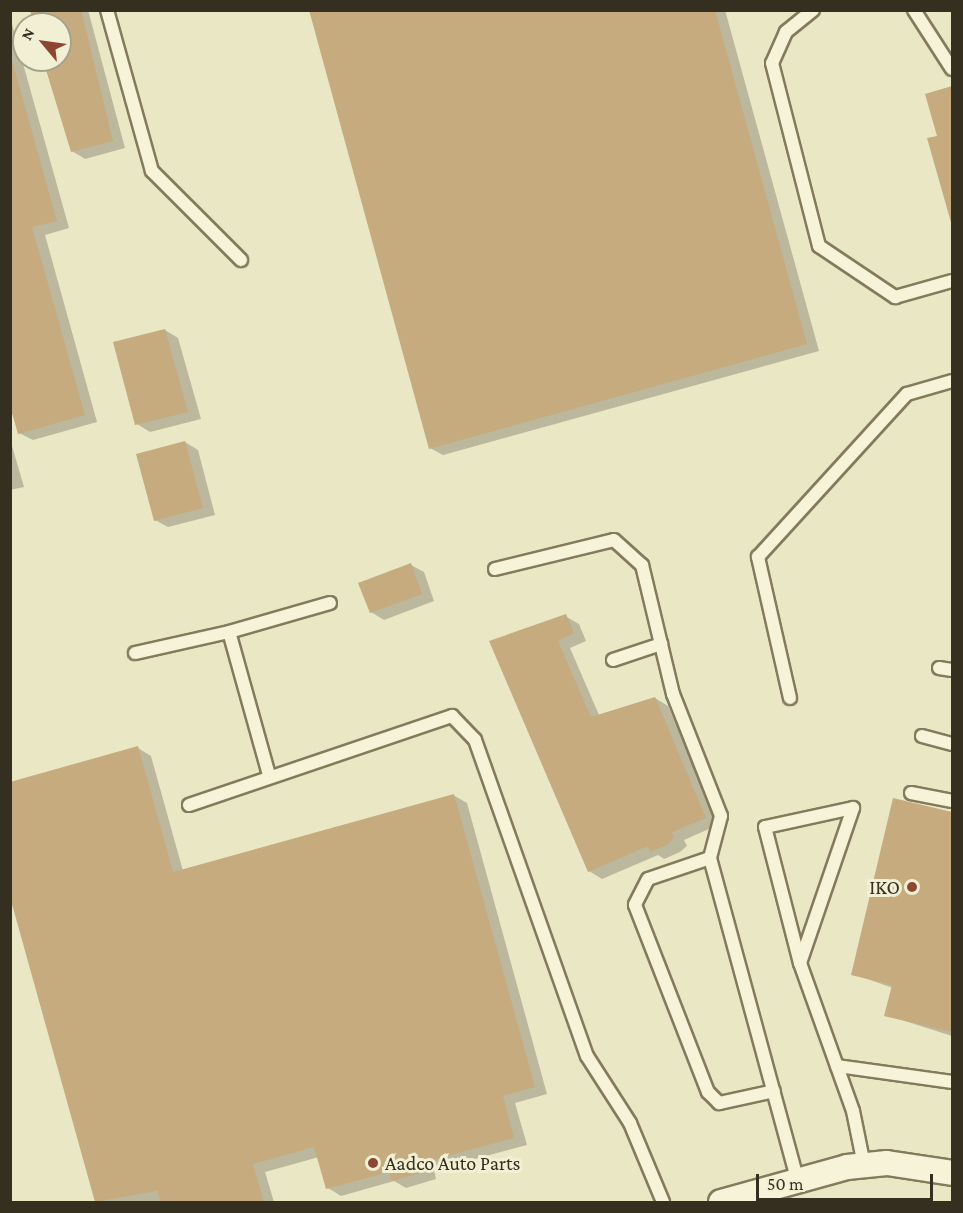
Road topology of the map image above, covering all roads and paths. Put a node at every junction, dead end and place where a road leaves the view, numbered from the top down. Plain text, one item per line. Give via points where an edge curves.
1 (107, 10) edge
2 (813, 10) edge
3 (914, 10) edge
4 (952, 69) edge
5 (241, 260) dead end
6 (952, 281) edge
7 (952, 381) edge
8 (495, 570) dead end
9 (330, 603) dead end
10 (229, 632) junction
11 (661, 644) junction
12 (135, 653) dead end
13 (613, 660) dead end
14 (939, 668) dead end
15 (952, 670) edge
16 (790, 698) dead end
17 (921, 736) dead end
18 (952, 744) edge
19 (269, 775) junction
20 (911, 793) dead end
21 (952, 801) edge
22 (189, 805) dead end
23 (710, 858) junction
24 (800, 963) junction
25 (837, 1066) junction
26 (952, 1082) edge
27 (774, 1091) junction
28 (864, 1166) junction
29 (952, 1173) edge
30 (798, 1181) junction
31 (663, 1203) edge
32 (721, 1203) edge

1 - 5 lane via 152,171
2 - 6 lane via 786,32 772,63 819,246 895,297
3 - 4 lane
7 - 16 lane via 907,394 758,557
8 - 11 lane via 614,540 642,565
9 - 10 lane
10 - 12 lane
10 - 19 lane
11 - 13 lane
11 - 23 lane via 673,694 721,816
14 - 15 lane
17 - 18 lane
19 - 22 lane
19 - 31 lane via 452,716 474,740 587,1056 630,1123
20 - 21 lane
23 - 27 lane
23 - 27 lane via 648,879 635,905 708,1092 719,1103
24 - 24 lane via 765,827 853,808 830,874
24 - 25 lane
25 - 26 lane
25 - 28 lane
27 - 30 lane
28 - 29 street via 888,1162
28 - 30 street
30 - 32 street

